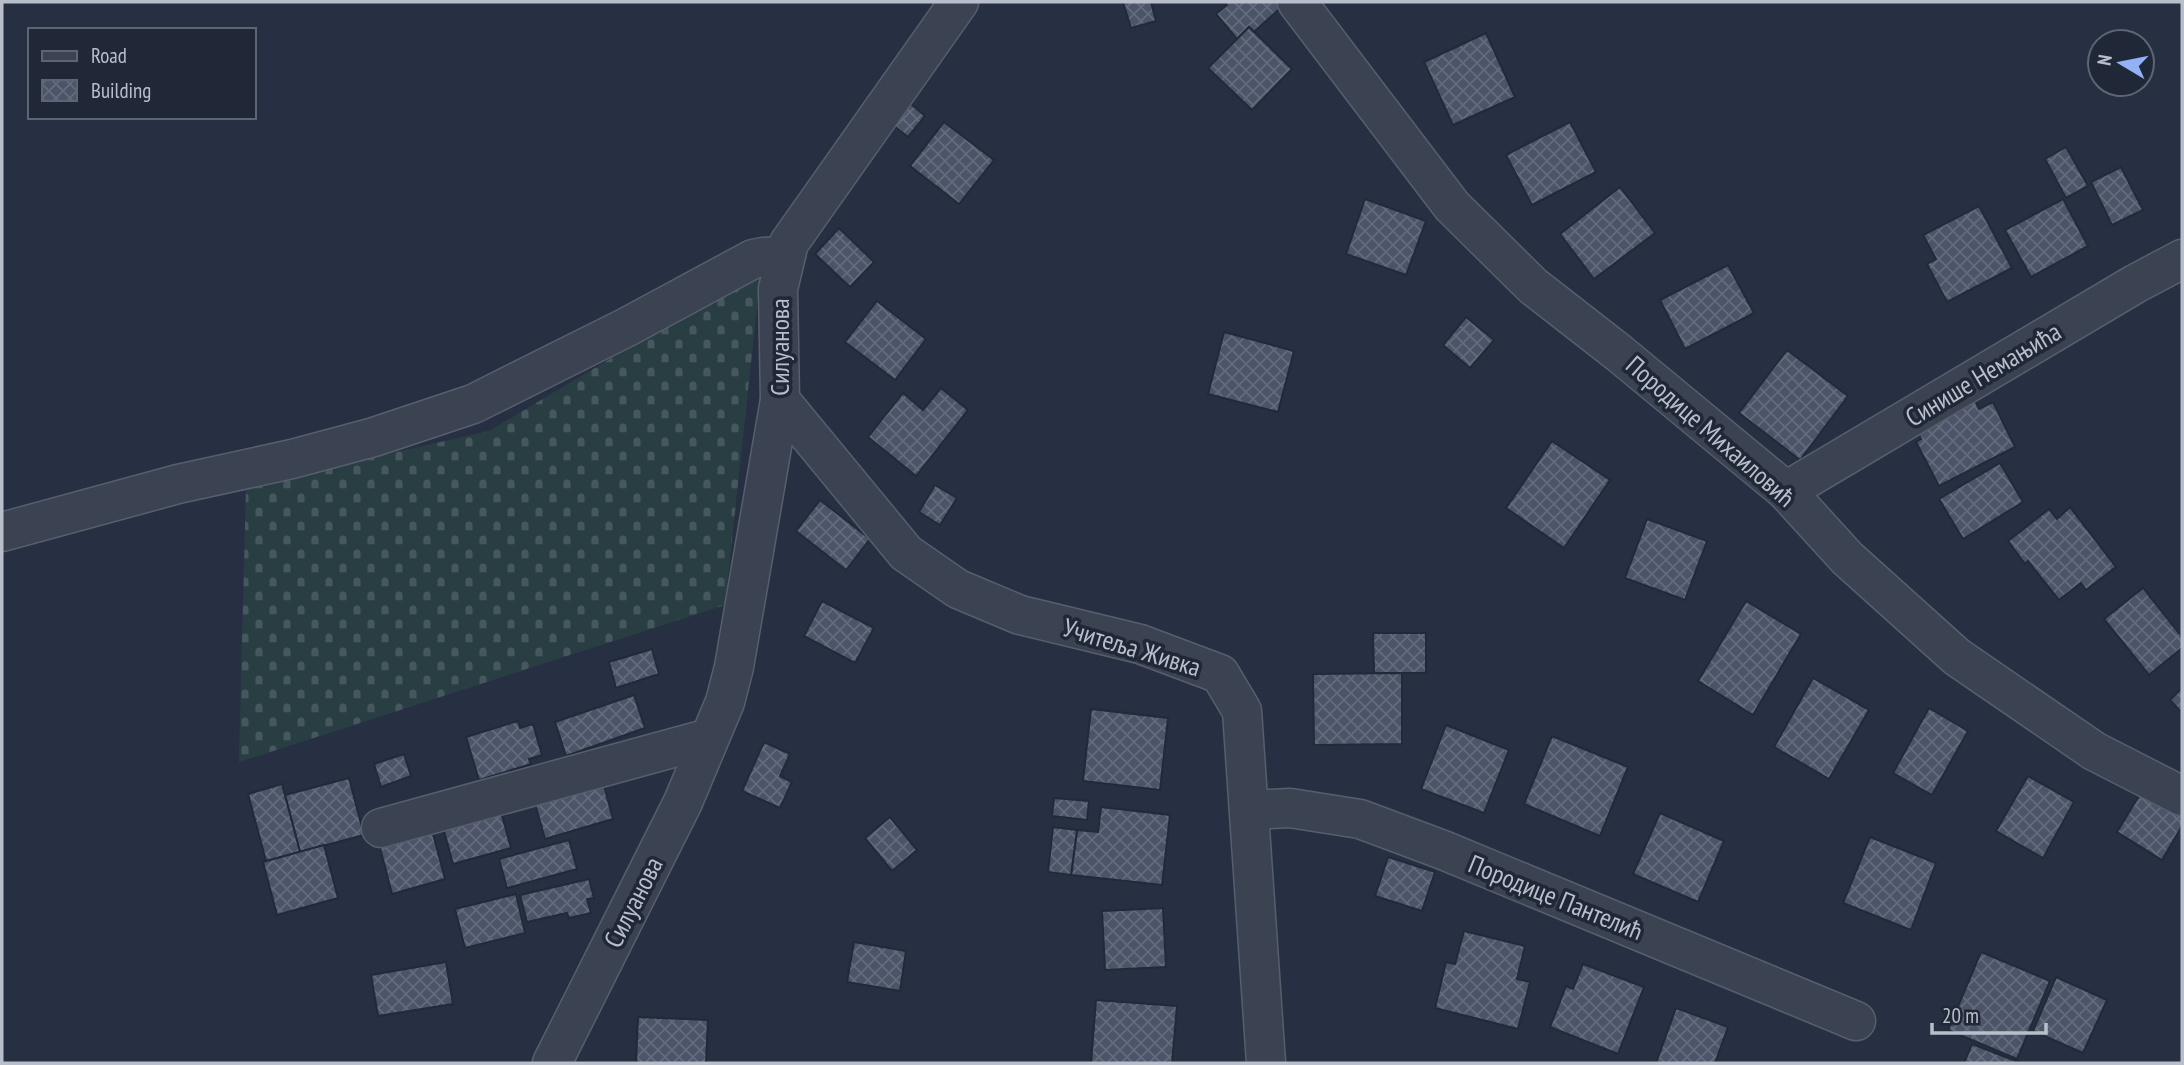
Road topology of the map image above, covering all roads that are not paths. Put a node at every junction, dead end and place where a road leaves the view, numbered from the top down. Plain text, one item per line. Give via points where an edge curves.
1 (959, 2) edge
2 (1297, 2) edge
3 (785, 257) junction
4 (2182, 259) edge
5 (780, 400) junction
6 (1786, 491) junction
7 (2, 532) edge
8 (709, 738) junction
9 (2182, 796) edge
10 (1249, 810) junction
11 (381, 828) dead end
12 (1856, 1021) dead end
13 (552, 1063) edge
14 (1266, 1063) edge

1 - 3 street, Силуанова via 789,243
2 - 6 street, Породице Михаиловић via 1452,206 1533,286
3 - 5 street, Силуанова via 778,289
3 - 7 street via 763,257 744,264 473,404 292,459 178,484
4 - 6 street, Синише Немањића
5 - 8 street, Силуанова via 734,667
5 - 10 street, Учитеља Живка via 906,552 958,589 1020,615 1140,644 1220,674 1242,711
6 - 9 street, Породице Михаиловић via 1847,558 1957,657 2094,751
8 - 11 street
8 - 13 street, Силуанова via 683,802
10 - 12 street, Породице Пантелић via 1290,808 1360,819
10 - 14 street, Учитеља Живка

